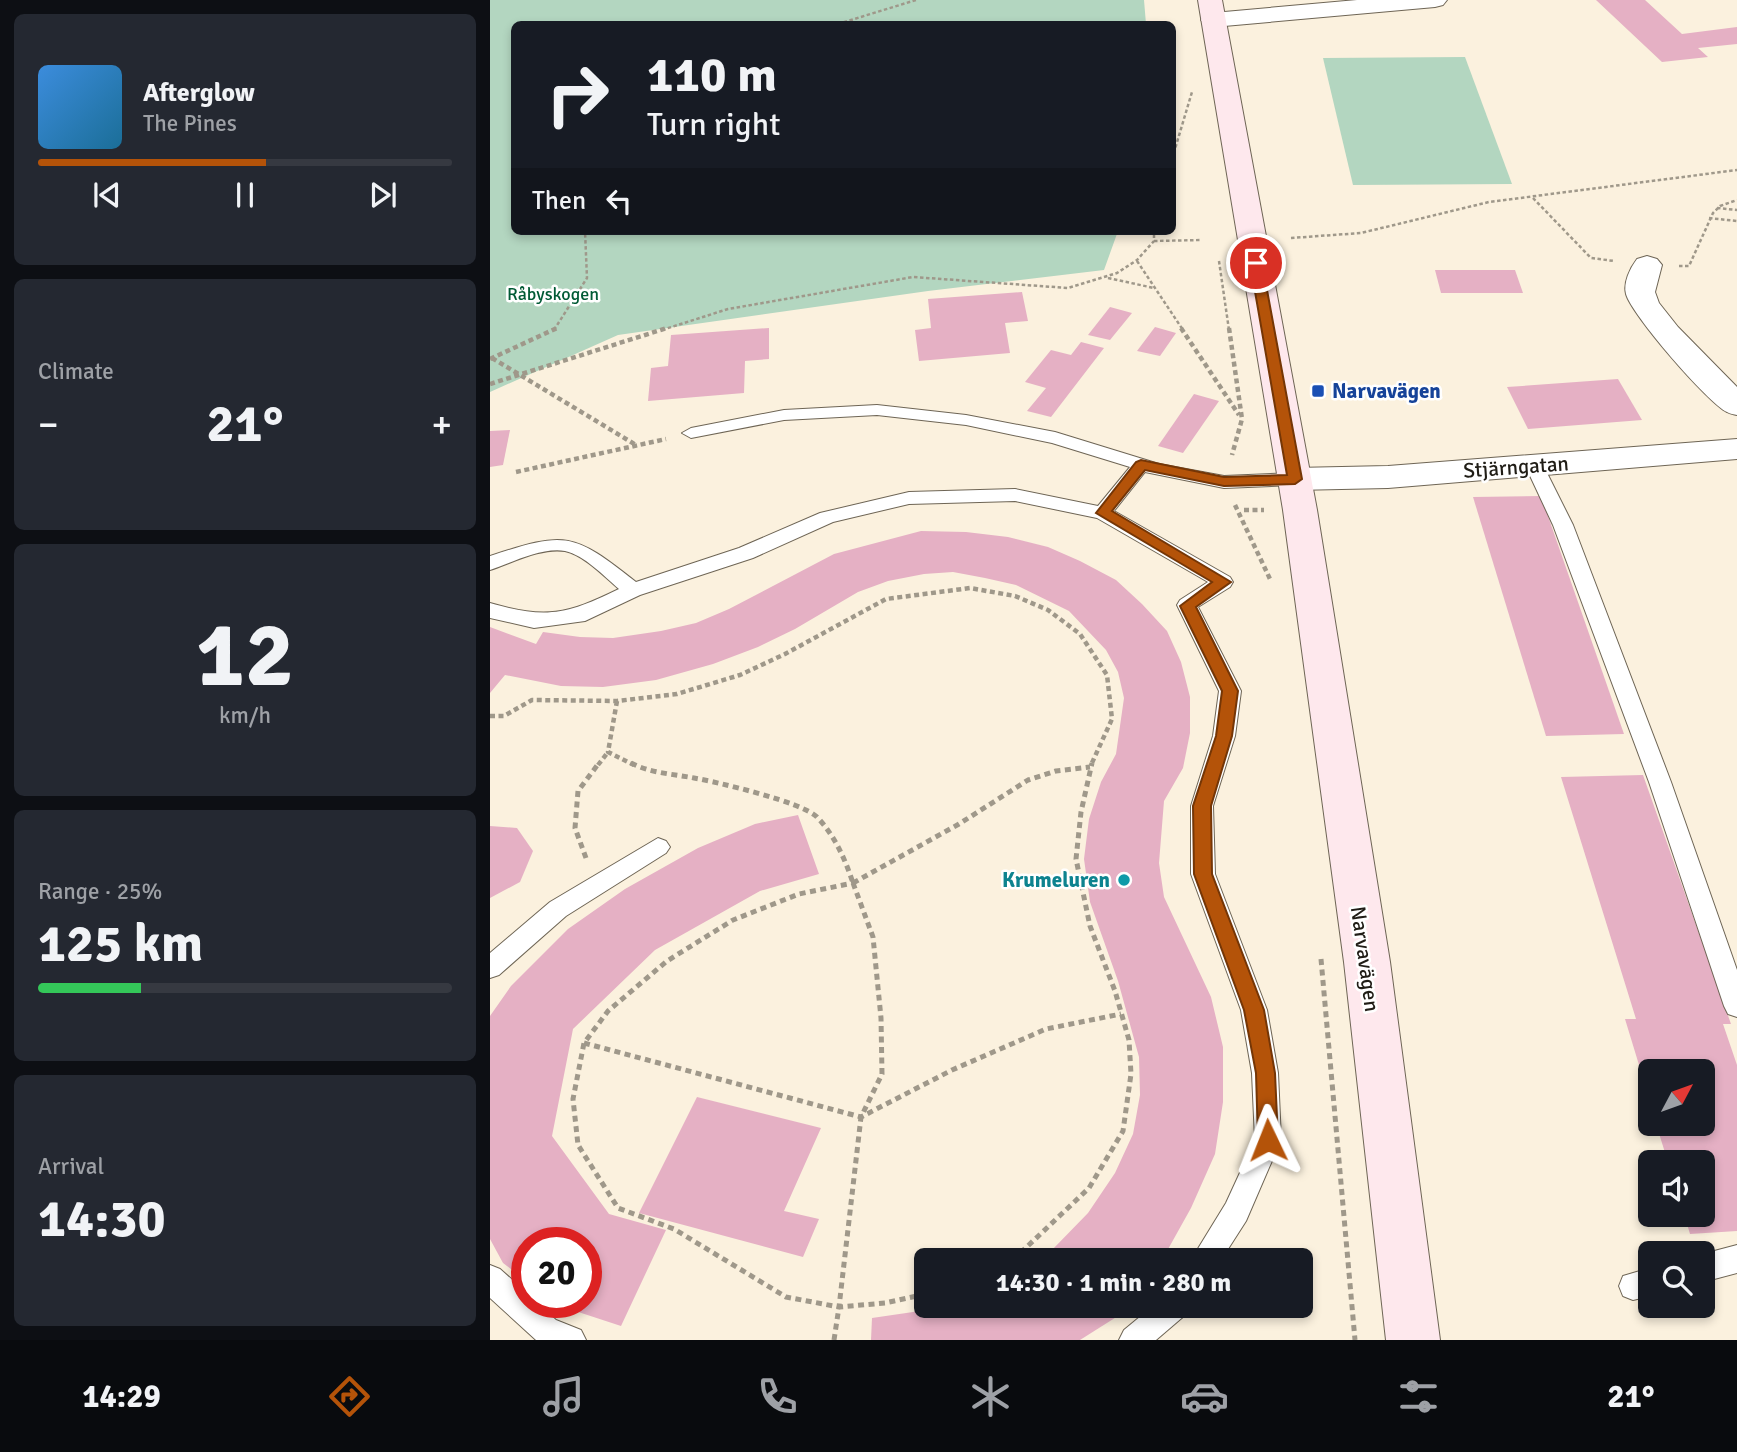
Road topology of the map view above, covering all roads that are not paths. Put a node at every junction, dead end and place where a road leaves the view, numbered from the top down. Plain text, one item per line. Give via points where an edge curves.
1 (1435, 0) edge
2 (1211, 10) edge
3 (1647, 265) road end
4 (1737, 405) edge
5 (691, 433) road end
6 (1737, 449) edge
7 (1141, 465) junction
8 (1534, 465) junction
9 (1295, 479) junction
10 (1103, 513) junction
11 (490, 563) edge
12 (633, 590) junction
13 (490, 610) edge
14 (657, 847) dead end
15 (490, 968) edge
16 (1737, 1006) edge
17 (1213, 1248) edge
18 (1737, 1259) edge
19 (1715, 1265) edge
20 (490, 1279) edge
21 (1160, 1318) edge
22 (571, 1340) edge
23 (1134, 1340) edge
24 (1413, 1340) edge

1 - 2 street
2 - 9 main road, Narvavägen
3 - 4 street via 1640,292 1647,306 1669,336
5 - 7 lane via 784,415 877,410 979,422 1055,438
6 - 8 street, Stjärngatan
7 - 9 lane via 1224,482
7 - 10 lane
8 - 9 street, Stjärngatan
8 - 16 lane via 1563,525 1660,782
9 - 24 main road, Narvavägen via 1367,962
10 - 12 lane via 1015,495 909,498 827,517 746,553
10 - 17 lane via 1223,582 1187,606 1230,691 1224,736 1202,806 1203,874 1254,1010 1265,1073 1268,1140 1236,1212
11 - 12 lane via 565,545 589,556
12 - 13 lane via 585,614 534,621
14 - 15 lane via 558,909
18 - 19 lane
20 - 22 lane via 546,1330
21 - 23 lane

